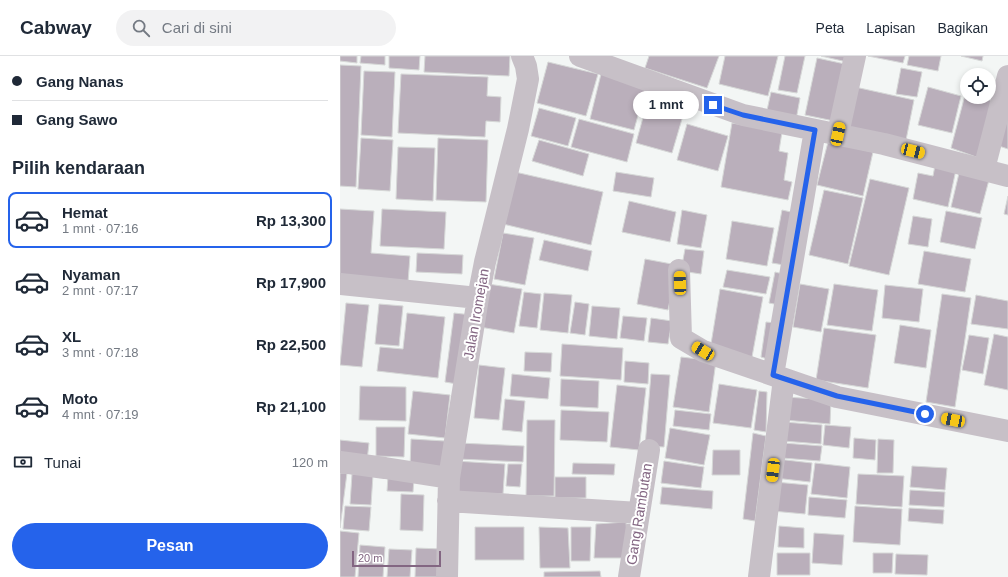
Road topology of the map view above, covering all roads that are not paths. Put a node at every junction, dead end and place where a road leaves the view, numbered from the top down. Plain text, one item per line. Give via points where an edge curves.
1 (522, 56) edge
2 (580, 56) edge
3 (855, 56) edge
4 (1008, 76) edge
5 (815, 130) junction
6 (838, 134) junction
7 (984, 169) junction
8 (1008, 176) edge
9 (679, 270) dead end
10 (340, 284) edge
11 (478, 298) junction
12 (779, 377) junction
13 (1008, 431) edge
14 (649, 450) dead end
15 (340, 462) edge
16 (448, 478) junction
17 (448, 500) junction
18 (639, 513) junction
19 (447, 577) edge
20 (629, 577) edge
21 (759, 577) edge

1 - 11 street, Jalan Iromejan via 528,79
2 - 5 street via 743,115
3 - 6 street
4 - 7 street
5 - 6 street
5 - 12 street
6 - 7 street
7 - 8 street
9 - 12 street via 681,338 703,351
10 - 11 street
11 - 16 street, Jalan Iromejan
12 - 13 street via 837,396
12 - 21 street
14 - 18 street, Gang Rambutan
15 - 16 street
16 - 17 street, Jalan Iromejan
17 - 18 street
17 - 19 street, Jalan Iromejan
18 - 20 street, Gang Rambutan

